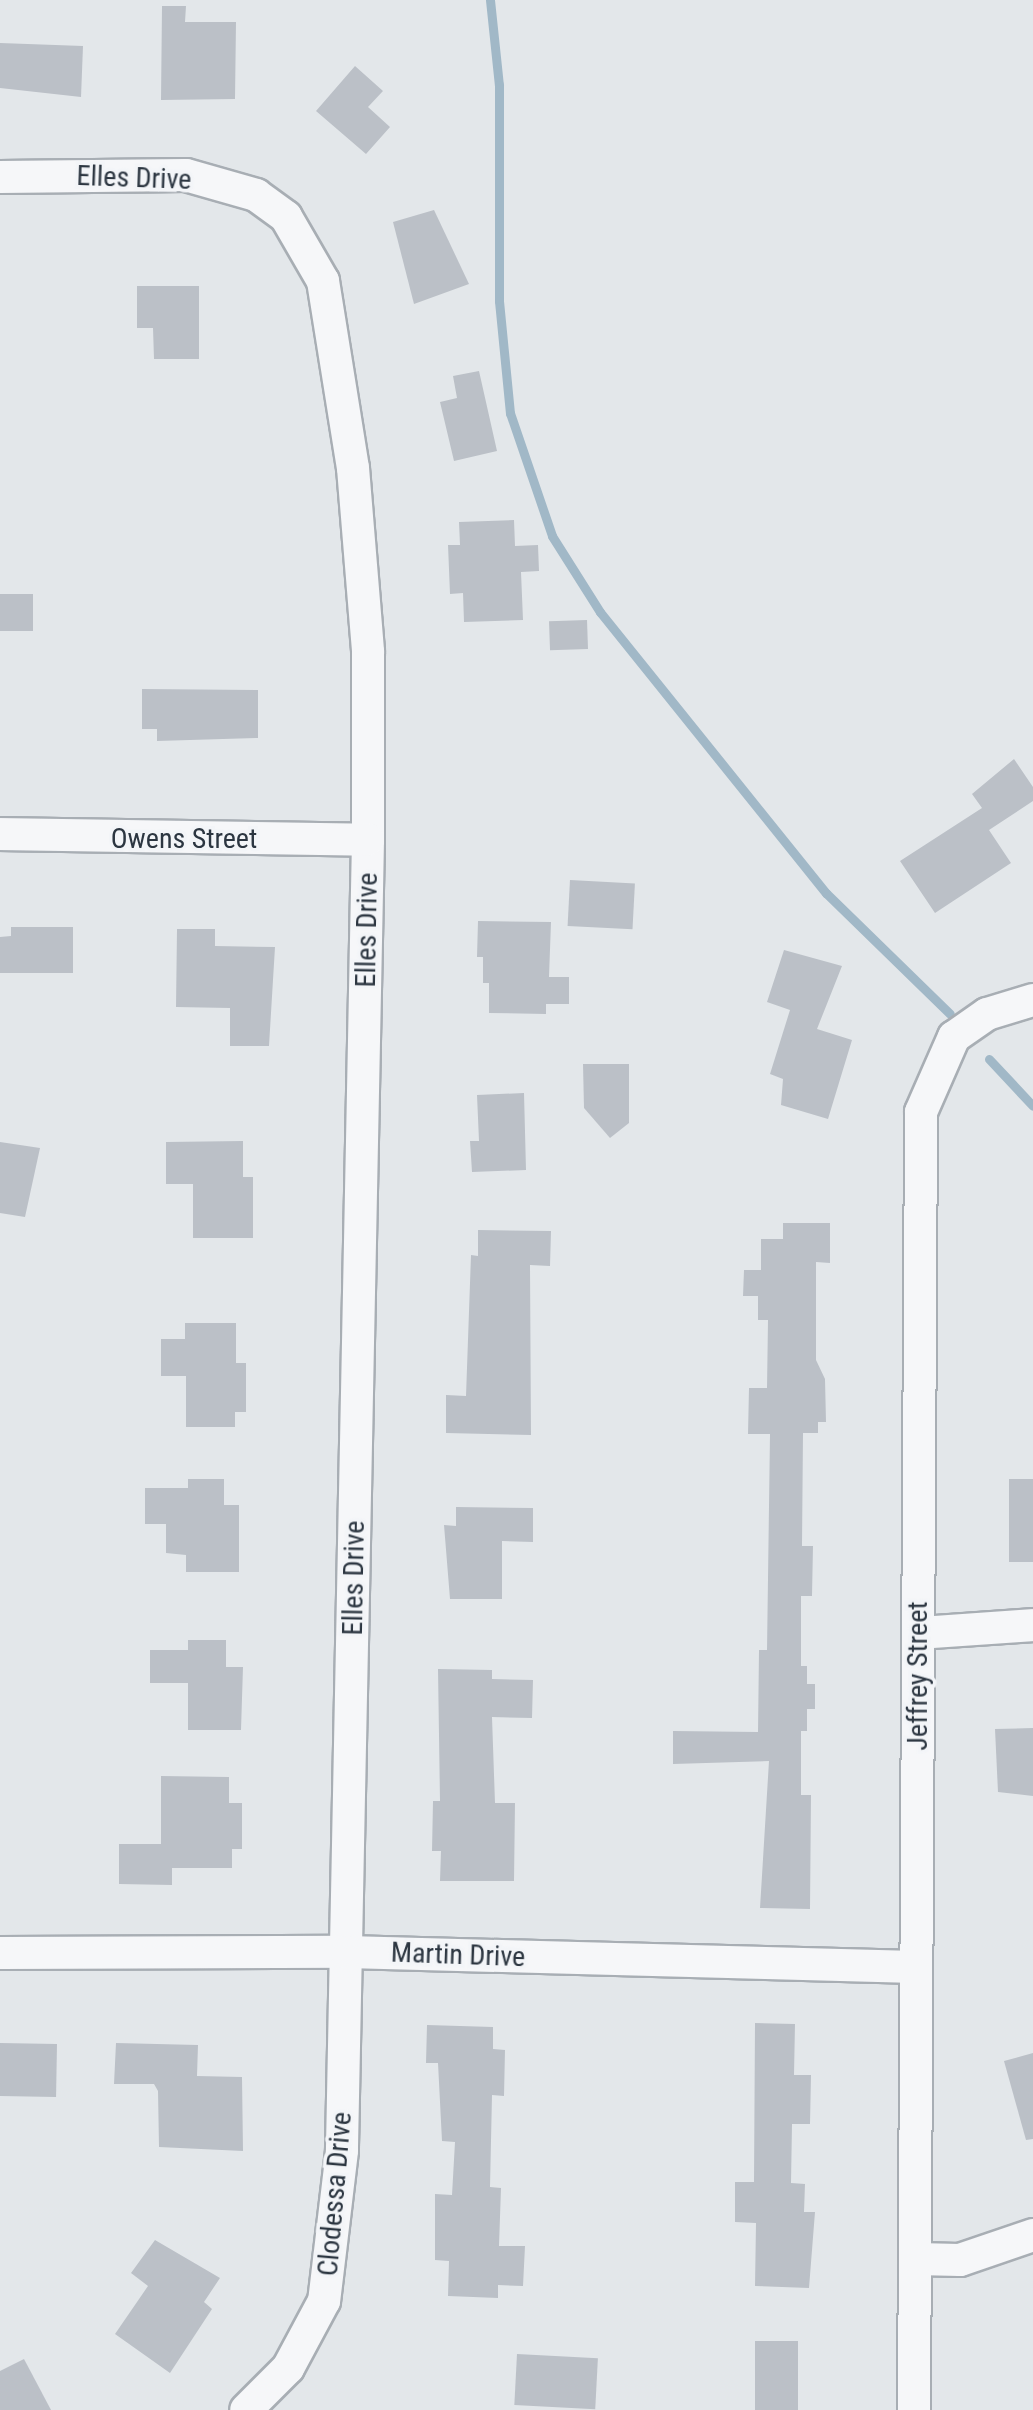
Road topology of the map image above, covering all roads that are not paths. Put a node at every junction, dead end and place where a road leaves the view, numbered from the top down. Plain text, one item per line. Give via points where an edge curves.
1 (0, 177) edge
2 (0, 834) edge
3 (368, 840) junction
4 (1033, 1000) edge
5 (1033, 1625) edge
6 (919, 1633) junction
7 (347, 1952) junction
8 (0, 1953) edge
9 (916, 1967) junction
10 (1033, 2235) edge
11 (916, 2259) junction
12 (246, 2410) edge
13 (914, 2410) edge

1 - 3 street, Elles Drive via 186,175 256,195 286,217 323,281 353,468 366,621
2 - 3 street, Owens Street
3 - 7 street, Elles Drive
4 - 6 street, Jeffrey Street via 987,1014 954,1037 921,1112
5 - 6 street
6 - 9 street, Jeffrey Street
7 - 8 street, Martin Drive
7 - 9 street, Martin Drive
7 - 12 street, Clodessa Drive via 337,2226 324,2301 288,2368
9 - 11 street, Jeffrey Street
10 - 11 street via 960,2260
11 - 13 street, Jeffrey Street

